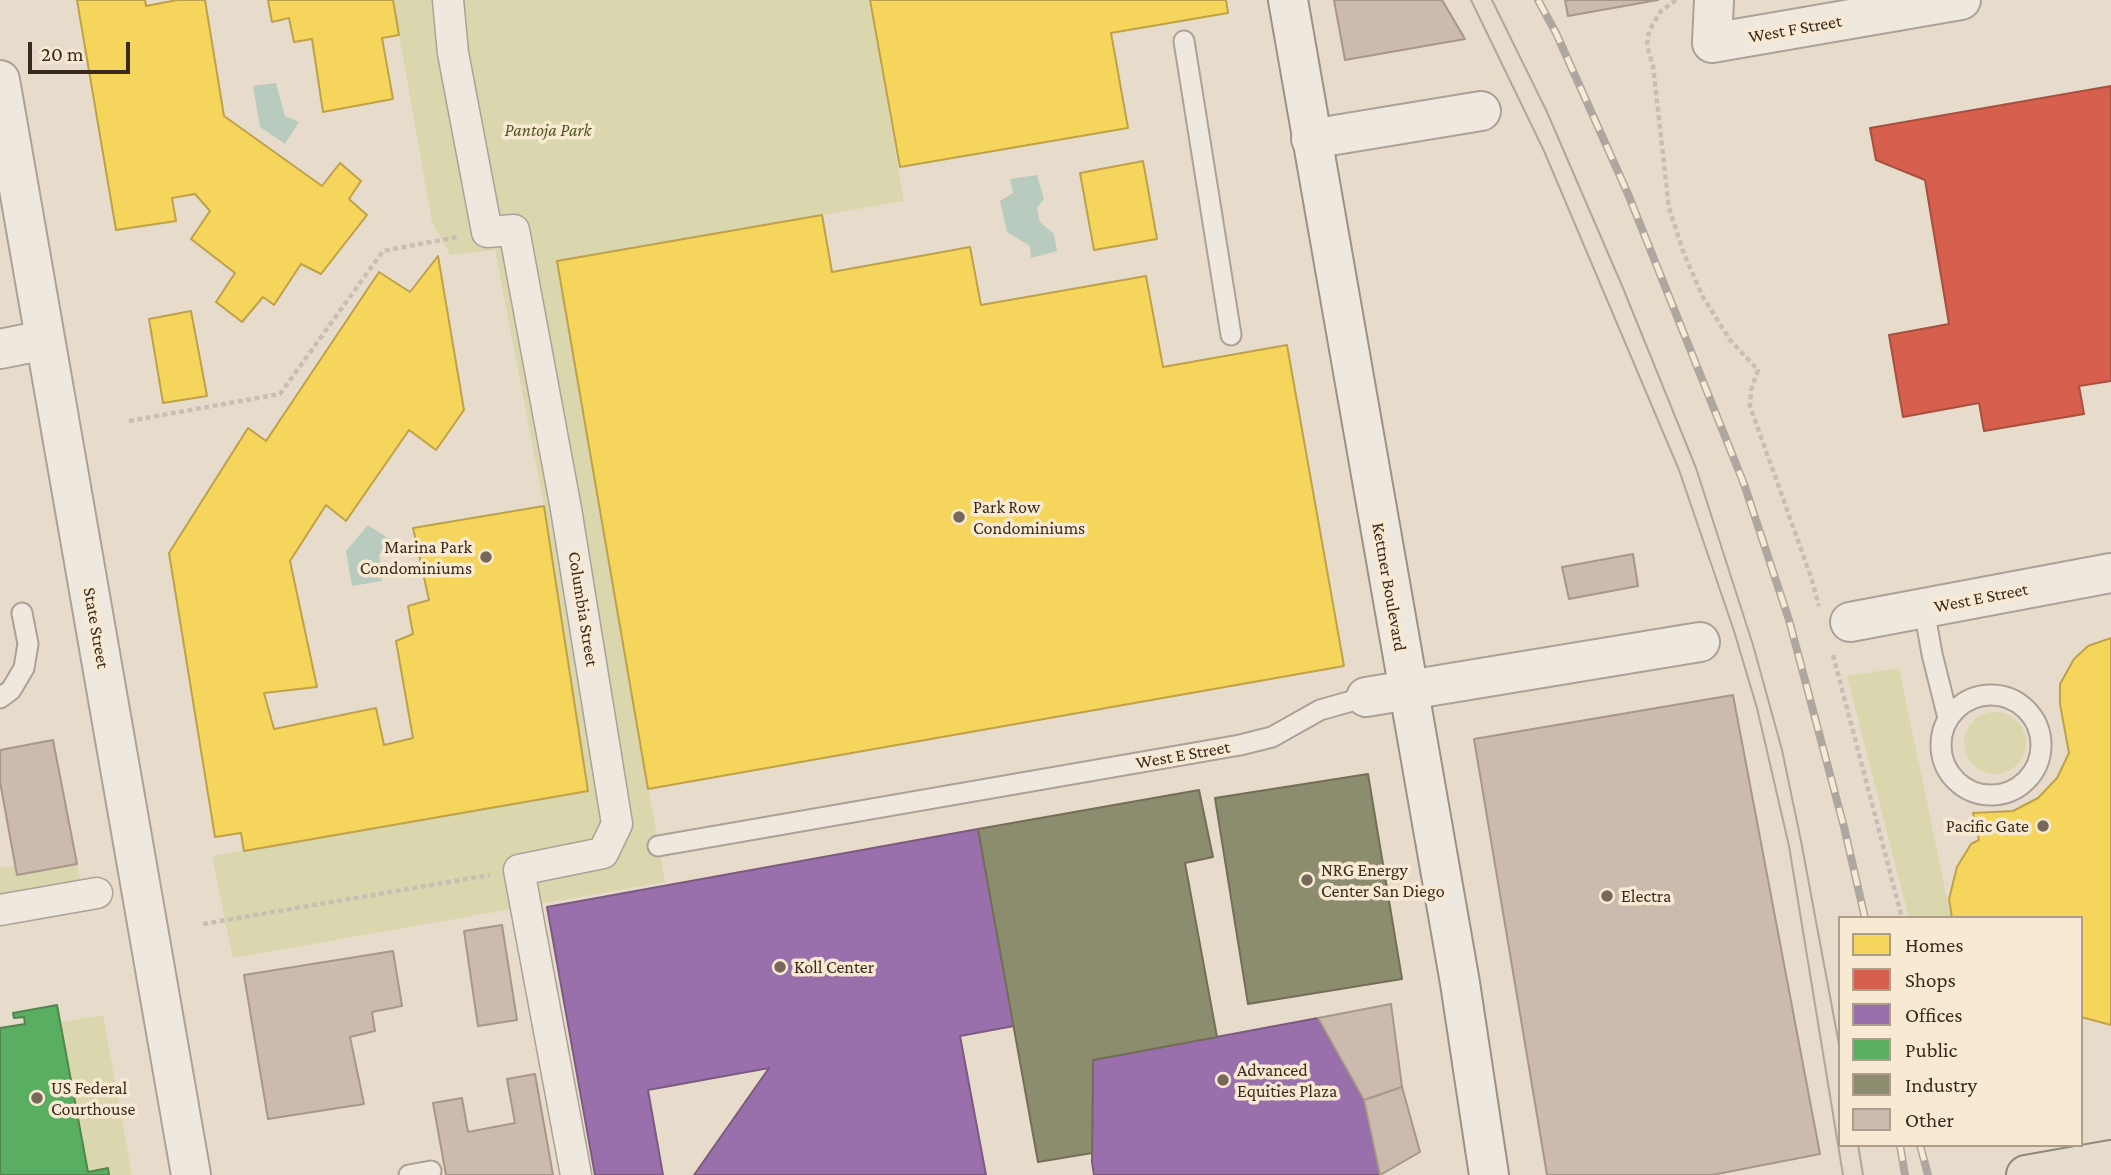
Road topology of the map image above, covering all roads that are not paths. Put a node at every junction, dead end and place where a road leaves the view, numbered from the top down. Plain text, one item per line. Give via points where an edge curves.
1 (448, 0) edge
2 (1288, 0) edge
3 (1714, 0) edge
4 (1961, 0) edge
5 (1184, 41) dead end
6 (0, 80) edge
7 (1481, 111) dead end
8 (1311, 139) junction
9 (1231, 335) dead end
10 (45, 340) junction
11 (0, 349) edge
12 (2111, 573) edge
13 (1924, 609) junction
14 (22, 612) dead end
15 (1834, 628) road end
16 (1700, 642) dead end
17 (1407, 691) junction
18 (1366, 697) joint
19 (0, 698) edge
20 (1948, 718) junction
21 (658, 846) dead end
22 (97, 893) dead end
23 (0, 910) edge
24 (2111, 1160) edge
25 (431, 1171) dead end
26 (191, 1175) edge
27 (409, 1175) edge
28 (576, 1175) edge
29 (1489, 1175) edge
30 (2026, 1175) edge

1 - 28 street, Columbia Street via 453,53 487,232 514,230 566,509 617,824 603,853 519,870
2 - 8 street, Kettner Boulevard
3 - 4 street, West F Street via 1712,43
5 - 9 lane
6 - 10 street, State Street
7 - 8 street
8 - 17 street, Kettner Boulevard
10 - 11 street
10 - 26 street, State Street
12 - 13 street, West E Street
13 - 15 street, West E Street
13 - 20 lane
14 - 19 lane via 28,644 24,668 11,690
16 - 17 street, West E Street
17 - 18 street, West E Street
17 - 29 street, Kettner Boulevard
18 - 21 lane, West E Street via 1320,710 1272,737 1240,745
20 - 20 lane via 1941,734 1941,752 1950,775 1963,788 1985,796 2002,795 2018,789 2040,762 2040,729 2031,713 2017,702 2000,695 1979,696 1963,703
22 - 23 street
24 - 30 main road
25 - 27 lane

